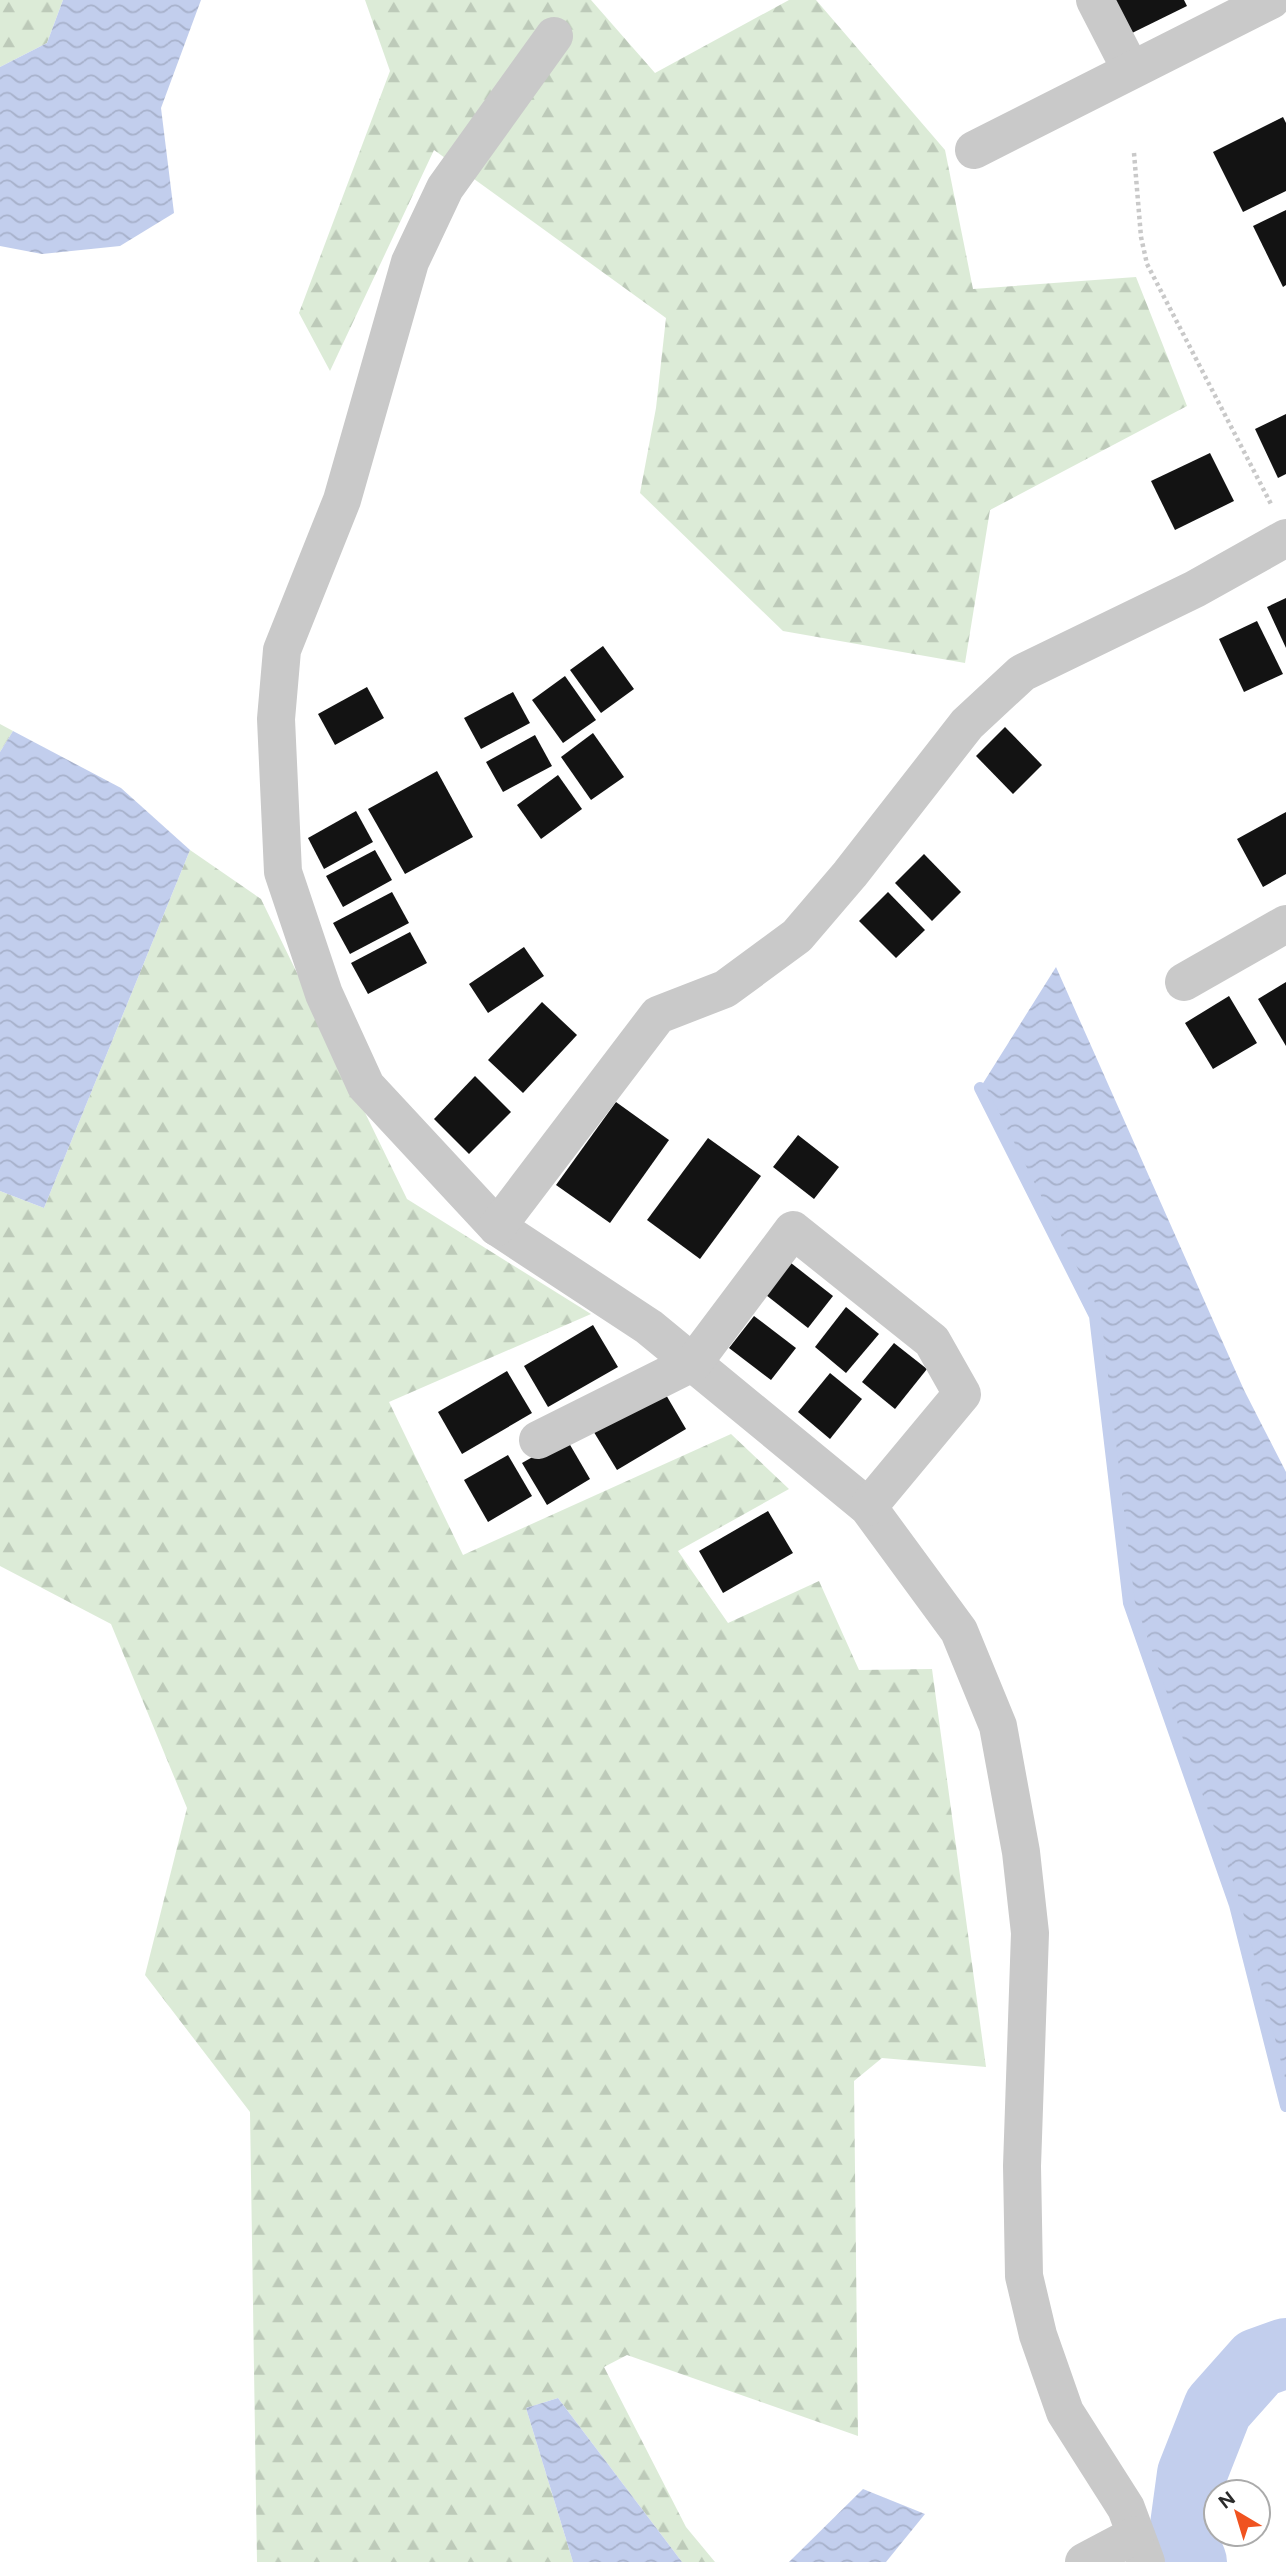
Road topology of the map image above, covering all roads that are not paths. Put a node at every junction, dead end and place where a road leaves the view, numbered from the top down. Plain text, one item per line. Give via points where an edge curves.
1 (1095, 0) edge
2 (1271, 0) edge
3 (1219, 12) edge
4 (554, 36) dead end
5 (1132, 70) junction
6 (974, 150) dead end
7 (1280, 523) edge
8 (1286, 924) edge
9 (1184, 982) dead end
10 (497, 1227) junction
11 (694, 1362) junction
12 (538, 1440) dead end
13 (868, 1507) junction
14 (1140, 2549) edge
15 (1084, 2562) edge

1 - 5 street
2 - 3 street
3 - 5 street
4 - 10 street via 444,188 410,262 342,499 282,650 276,719 283,872 324,994 366,1086
5 - 6 street
7 - 10 street via 1195,589 1022,673 967,724 797,936 725,989 659,1014
8 - 9 street
10 - 11 street
11 - 12 street
11 - 13 street
11 - 13 street via 793,1230 932,1340 962,1394
13 - 14 street via 959,1631 998,1726 1030,1933 1024,2276 1038,2335 1065,2412 1126,2508
14 - 15 street

